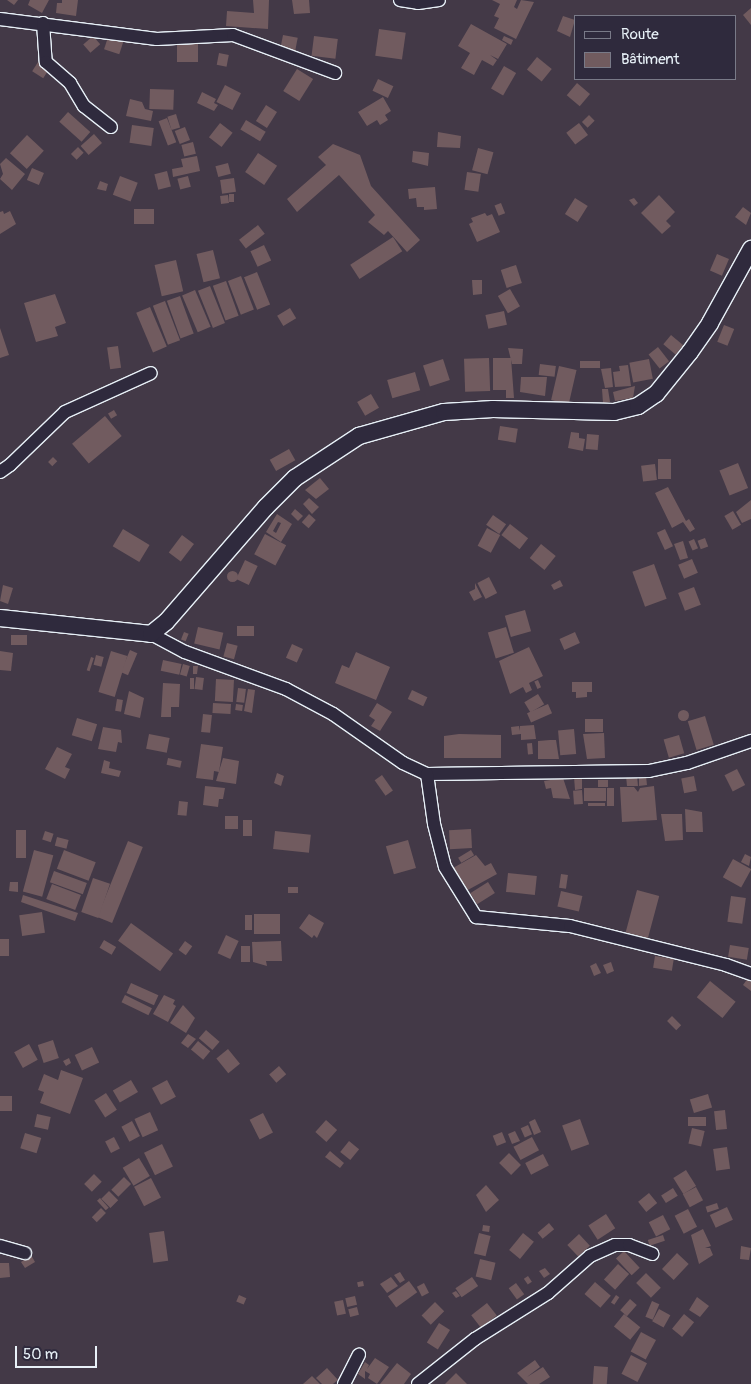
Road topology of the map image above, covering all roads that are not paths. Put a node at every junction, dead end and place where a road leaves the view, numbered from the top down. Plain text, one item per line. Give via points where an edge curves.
1 (400, 0) edge
2 (439, 0) edge
3 (0, 19) edge
4 (43, 23) junction
5 (335, 73) dead end
6 (112, 126) dead end
7 (751, 249) edge
8 (151, 373) dead end
9 (0, 472) edge
10 (0, 618) edge
11 (151, 634) junction
12 (751, 741) edge
13 (427, 774) junction
14 (751, 974) edge
15 (0, 1246) edge
16 (24, 1253) dead end
17 (652, 1254) dead end
18 (359, 1355) dead end
19 (344, 1384) edge
20 (418, 1384) edge

1 - 2 street via 418,3
3 - 4 street
4 - 5 street via 156,39 233,35
4 - 6 street via 46,62 70,83 84,106
7 - 11 street via 690,352 662,388 638,406 614,412 493,409 444,412 359,436 295,478 266,506 171,617
8 - 9 street via 65,412
10 - 11 street
11 - 13 street via 185,652 286,690 333,714 403,763
12 - 13 street via 687,763 649,771
13 - 14 street via 444,867 476,917 570,926 716,962
15 - 16 street
17 - 20 street via 629,1244 615,1245 590,1256 548,1293 475,1339
18 - 19 street

